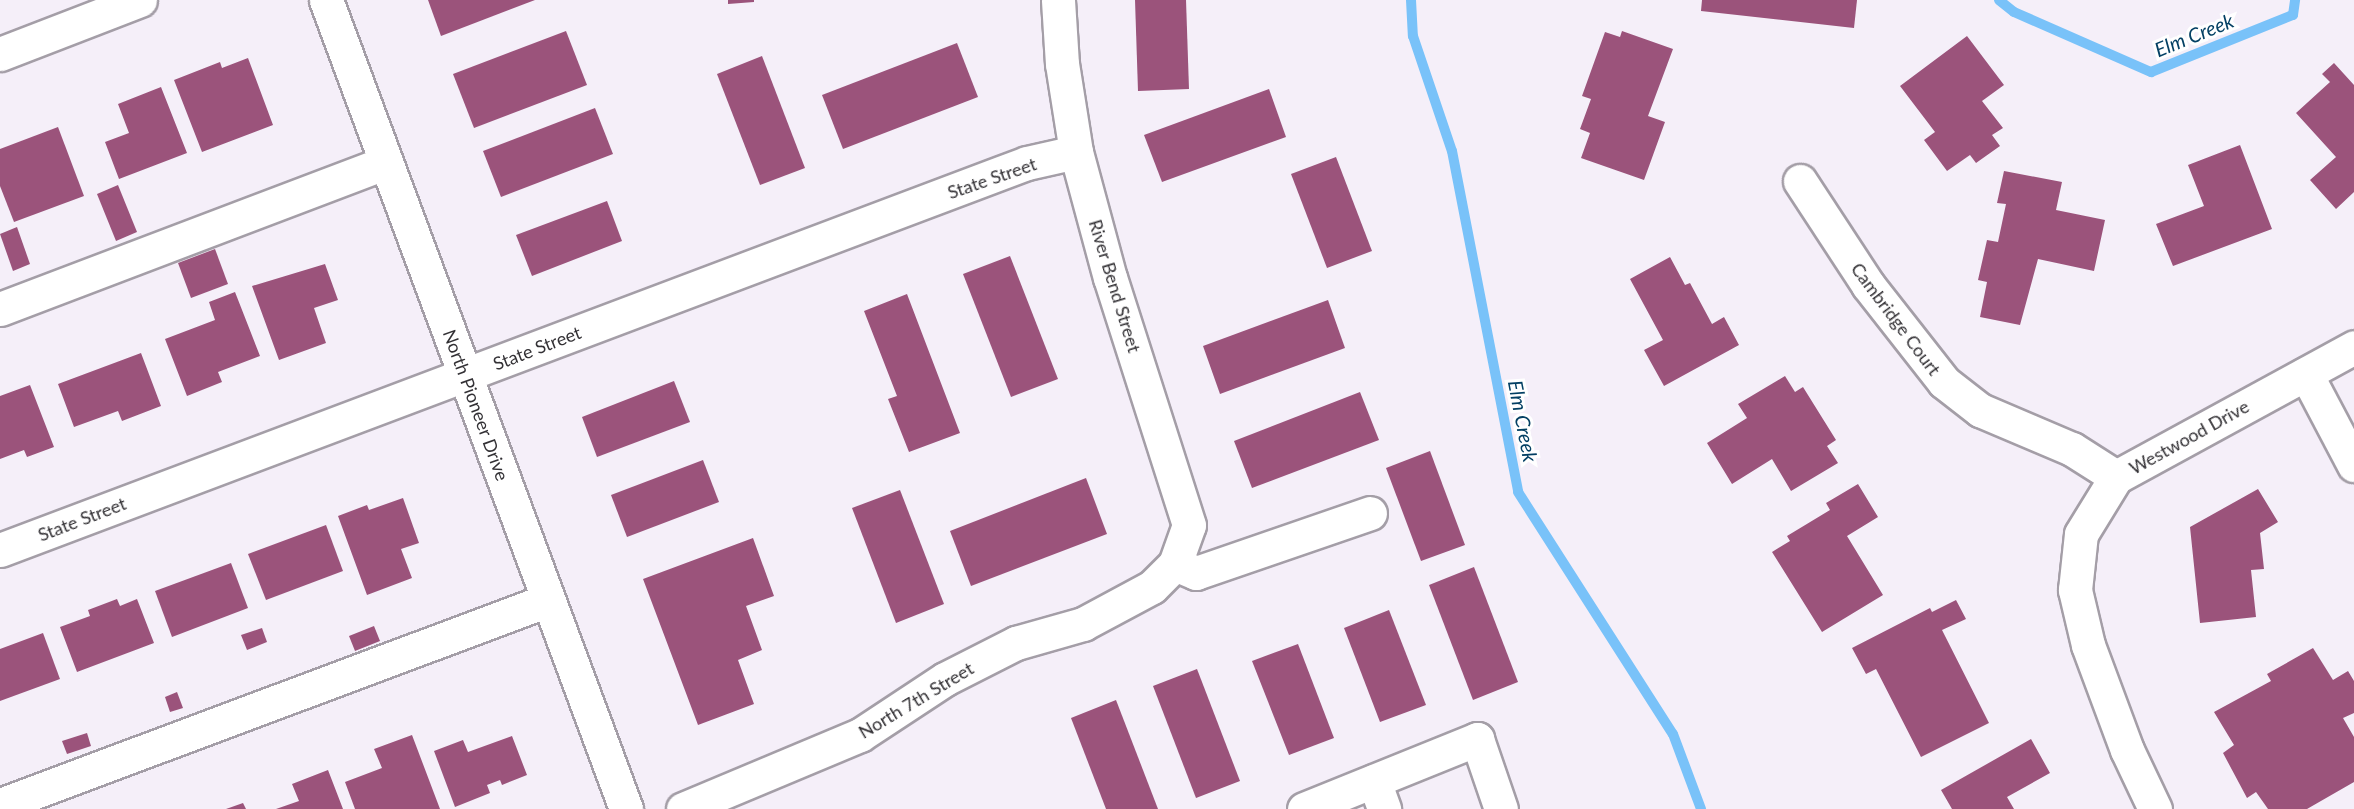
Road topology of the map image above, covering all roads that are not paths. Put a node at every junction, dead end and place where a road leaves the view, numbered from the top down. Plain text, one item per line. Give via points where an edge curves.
1 (140, 0) edge
2 (326, 0) edge
3 (1058, 0) edge
4 (0, 54) edge
5 (1076, 152) junction
6 (386, 162) junction
7 (1800, 182) dead end
8 (0, 309) edge
9 (2354, 347) edge
10 (2306, 374) junction
11 (465, 375) junction
12 (2354, 465) edge
13 (2116, 477) junction
14 (1370, 513) dead end
15 (0, 550) edge
16 (1175, 564) junction
17 (548, 600) junction
18 (1379, 795) edge
19 (0, 805) edge
20 (626, 809) edge
21 (683, 809) edge
22 (1304, 809) edge
23 (1501, 809) edge
24 (2155, 809) edge

1 - 4 street
2 - 6 street, North Pioneer Drive
3 - 5 street, River Bend Street via 1062,64
5 - 11 street, State Street via 1027,163
5 - 16 street, River Bend Street via 1110,278 1189,525
6 - 8 street
6 - 11 street, North Pioneer Drive
7 - 13 street, Cambridge Court via 1868,285 1944,382 1980,410 2072,449
9 - 10 street, Westwood Drive
10 - 12 street
10 - 13 street, Westwood Drive
11 - 15 street, State Street
11 - 17 street, North Pioneer Drive
13 - 24 street, Westwood Drive via 2081,534 2075,590 2092,655 2127,750
14 - 16 street via 1196,573
16 - 21 street, North 7th Street via 1152,586 1083,624 1016,644 945,679 860,735
17 - 19 street
17 - 20 street, North Pioneer Drive
18 - 22 street
18 - 23 street via 1477,739

